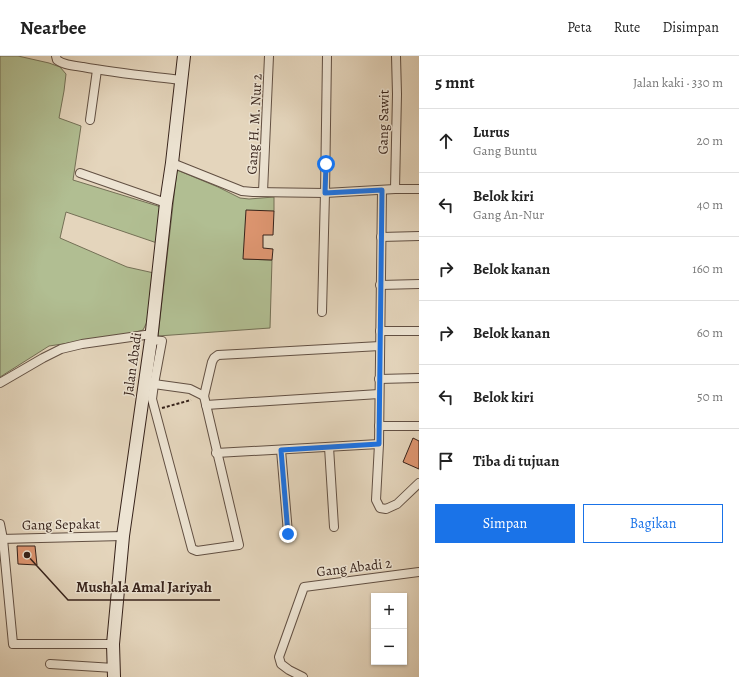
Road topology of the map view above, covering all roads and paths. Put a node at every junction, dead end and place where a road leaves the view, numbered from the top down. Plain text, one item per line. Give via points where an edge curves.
1 (56, 56) edge
2 (184, 56) edge
3 (270, 56) edge
4 (327, 56) edge
5 (396, 56) edge
6 (97, 70) junction
7 (181, 80) junction
8 (90, 120) dead end
9 (172, 163) junction
10 (80, 173) dead end
11 (395, 189) junction
12 (419, 189) edge
13 (382, 190) junction
14 (263, 192) junction
15 (325, 193) junction
16 (166, 203) junction
17 (419, 236) edge
18 (381, 237) junction
19 (419, 284) edge
20 (380, 285) junction
21 (322, 312) dead end
22 (380, 331) junction
23 (419, 331) edge
24 (155, 338) junction
25 (380, 346) junction
26 (419, 378) edge
27 (379, 379) junction
28 (0, 383) edge
29 (149, 385) junction
30 (379, 394) junction
31 (204, 396) junction
32 (206, 405) junction
33 (155, 410) junction
34 (379, 426) junction
35 (419, 426) edge
36 (379, 444) junction
37 (329, 447) junction
38 (281, 450) junction
39 (216, 453) junction
40 (419, 483) edge
41 (0, 524) edge
42 (334, 527) dead end
43 (288, 534) dead end
44 (123, 536) junction
45 (2, 539) edge
46 (419, 572) edge
47 (113, 644) junction
48 (50, 664) dead end
49 (114, 672) edge
50 (303, 677) edge

1 - 6 street via 56,60 61,63
2 - 7 street, Jalan Abadi
3 - 14 street, Gang H. M. Nur 2
4 - 15 street
5 - 11 street, Gang Sawit via 398,94
6 - 7 street
6 - 8 street
7 - 9 street, Jalan Abadi
9 - 14 street via 242,191
9 - 16 street, Jalan Abadi
10 - 16 street
11 - 12 street
11 - 13 street
13 - 15 street
13 - 18 street
14 - 15 street
15 - 21 street
16 - 24 street, Jalan Abadi
17 - 18 street
18 - 20 street
19 - 20 street
20 - 22 street
22 - 23 street
22 - 25 street
24 - 28 street via 82,344 61,349
24 - 29 street, Jalan Abadi
25 - 27 street
25 - 31 street via 218,355 212,362
26 - 27 street
27 - 30 street
29 - 31 street via 190,389
29 - 33 street
29 - 44 street, Jalan Abadi
30 - 32 street
30 - 34 street
31 - 32 street
31 - 33 path
32 - 39 street
33 - 39 street via 192,548 197,551 239,545
34 - 35 street
34 - 36 street
36 - 37 street
36 - 40 street via 376,500 380,508 386,509 397,504
37 - 38 street
37 - 42 street
38 - 39 street
38 - 43 street
41 - 45 street
44 - 45 street, Gang Sepakat
44 - 47 street, Jalan Abadi
45 - 47 street via 13,644
46 - 50 street, Gang Abadi 2 via 304,586 279,657 281,664
47 - 49 street, Jalan Abadi
48 - 49 street

